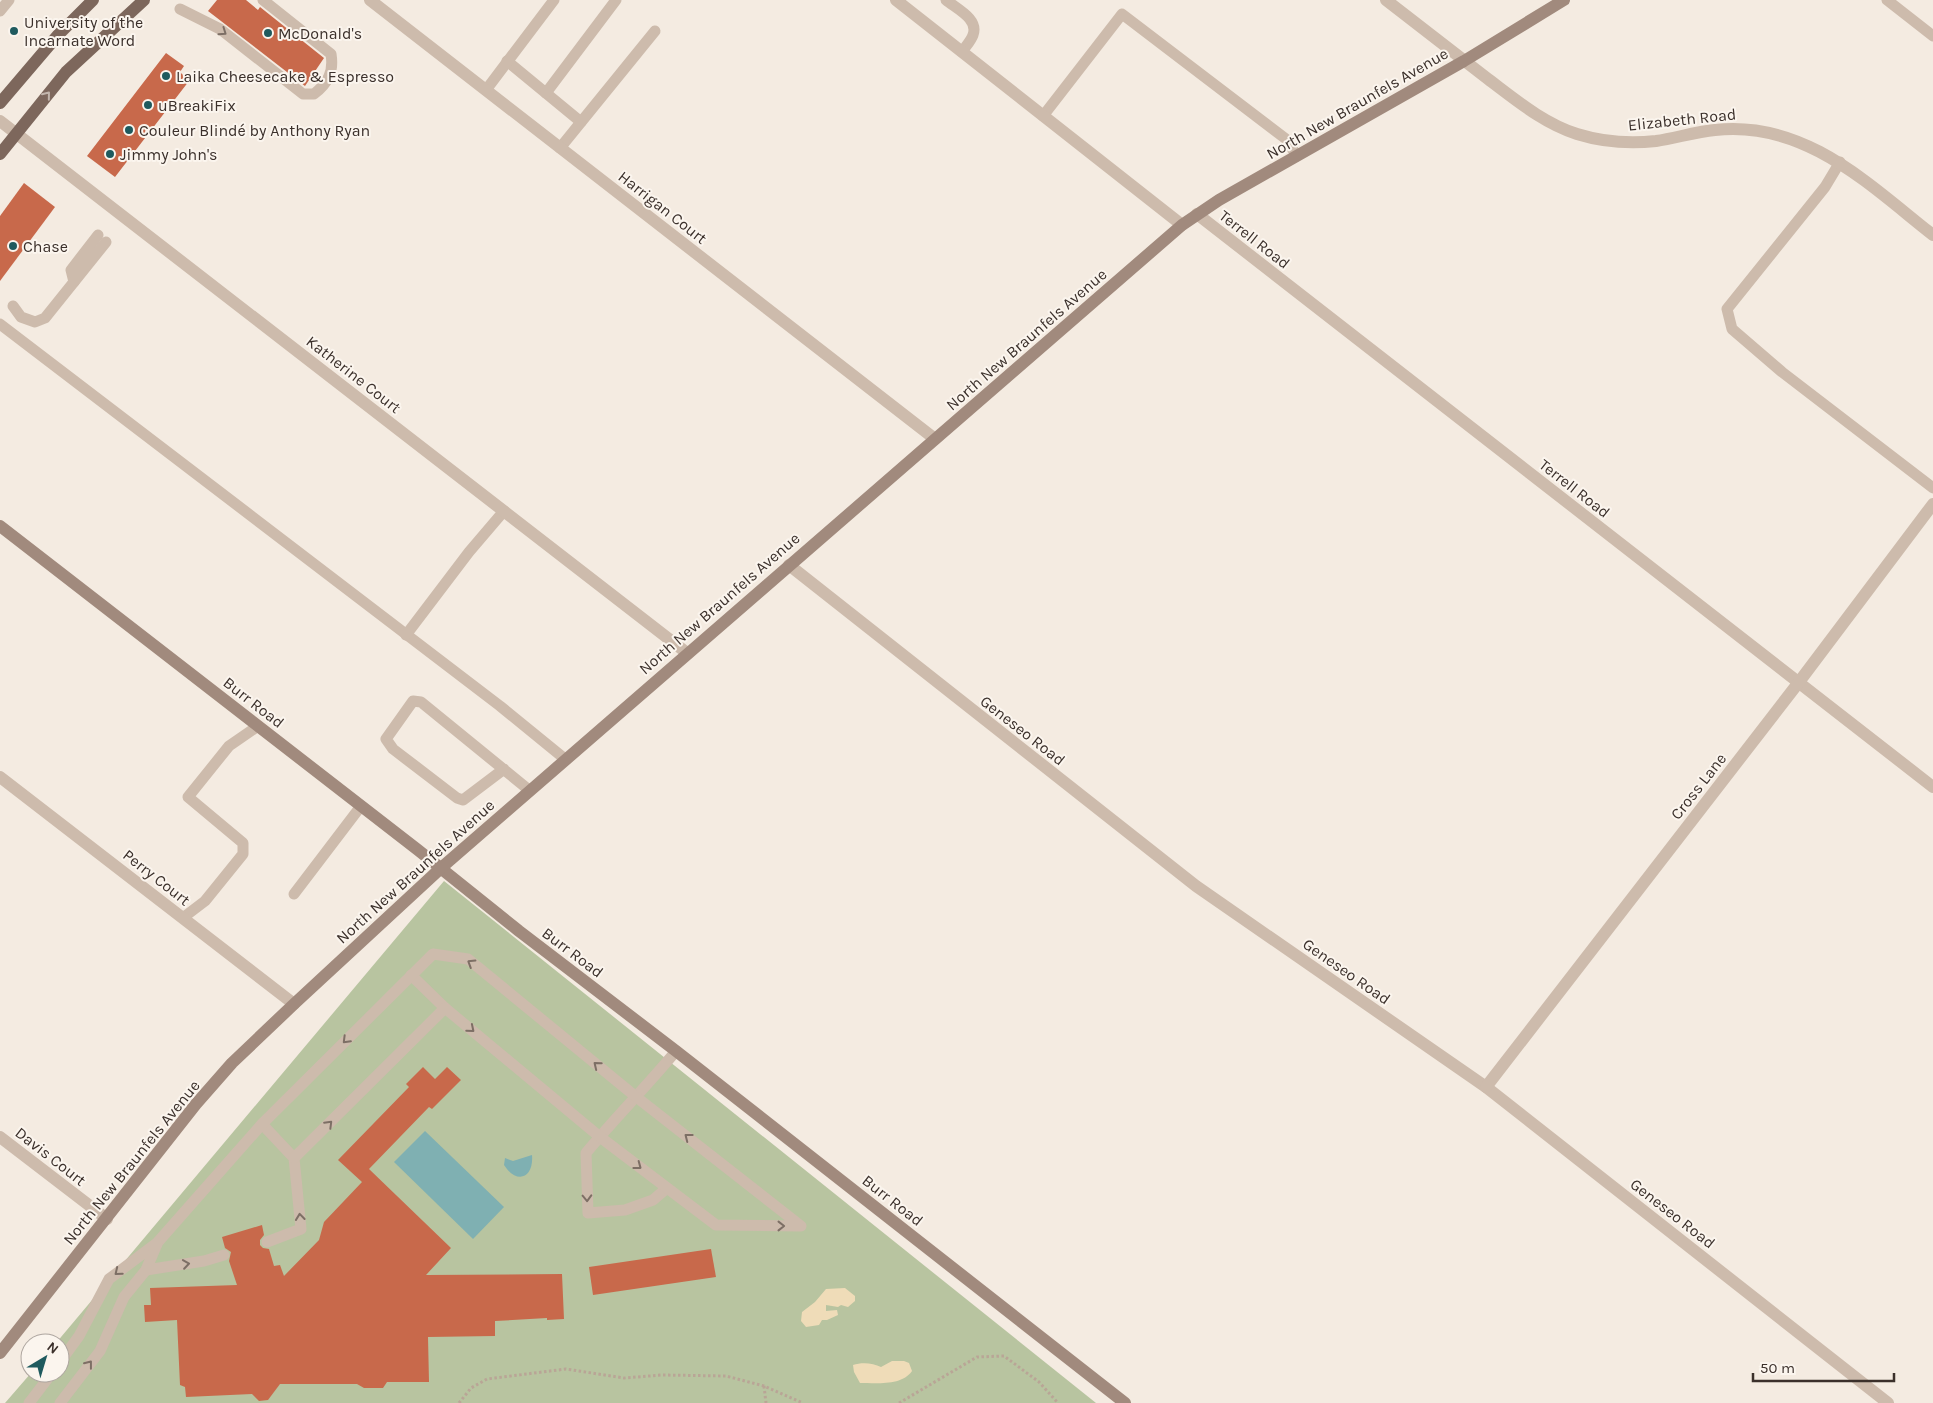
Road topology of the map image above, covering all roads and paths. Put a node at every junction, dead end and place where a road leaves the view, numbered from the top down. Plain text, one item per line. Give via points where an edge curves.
1 (9, 0) edge
2 (93, 0) edge
3 (144, 0) edge
4 (263, 0) edge
5 (370, 0) edge
6 (554, 0) edge
7 (616, 0) edge
8 (896, 0) edge
9 (946, 0) edge
10 (1386, 0) edge
11 (1564, 0) edge
12 (1886, 0) edge
13 (180, 9) dead end
14 (0, 11) edge
15 (655, 31) dead end
16 (1933, 36) edge
17 (962, 52) junction
18 (507, 61) junction
19 (1464, 61) junction
20 (486, 90) junction
21 (546, 93) junction
22 (0, 103) edge
23 (1043, 116) junction
24 (0, 121) edge
25 (581, 122) junction
26 (16, 133) junction
27 (560, 148) junction
28 (0, 154) edge
29 (1297, 156) junction
30 (1840, 162) junction
31 (1197, 214) junction
32 (1182, 225) junction
33 (1933, 235) edge
34 (102, 238) dead end
35 (14, 306) dead end
36 (0, 324) edge
37 (935, 439) junction
38 (1933, 488) edge
39 (1933, 504) edge
40 (504, 511) junction
41 (0, 526) edge
42 (788, 565) junction
43 (406, 635) junction
44 (687, 653) junction
45 (1799, 682) junction
46 (258, 726) junction
47 (566, 759) junction
48 (504, 769) junction
49 (0, 777) edge
50 (1933, 787) edge
51 (529, 790) junction
52 (361, 806) junction
53 (441, 868) junction
54 (294, 894) dead end
55 (184, 918) junction
56 (410, 975) junction
57 (294, 1004) junction
58 (445, 1008) junction
59 (676, 1051) junction
60 (1486, 1087) junction
61 (635, 1096) junction
62 (262, 1124) junction
63 (0, 1136) edge
64 (600, 1137) junction
65 (294, 1158) junction
66 (667, 1188) junction
67 (107, 1219) junction
68 (157, 1242) junction
69 (267, 1242) dead end
70 (224, 1255) dead end
71 (146, 1270) junction
72 (70, 1348) edge
73 (0, 1353) edge
74 (44, 1383) edge
75 (764, 1386) junction
76 (29, 1403) edge
77 (60, 1403) edge
78 (459, 1403) edge
79 (766, 1403) edge
80 (803, 1403) edge
81 (898, 1403) edge
82 (1058, 1403) edge
83 (1125, 1403) edge
84 (1888, 1403) edge

1 - 14 lane
2 - 22 main road via 58,35
26 -> 3 main road via 66,72
13 -> 4 lane via 220,29 303,94 314,94 330,77 331,54
5 - 20 street, Harrigan Court
6 - 18 lane
7 - 21 lane
8 - 17 street
9 - 17 lane via 974,26 973,36
10 - 19 street, Elizabeth Road
11 - 19 street, North New Braunfels Avenue
12 - 16 lane
15 - 25 lane
17 - 23 street
18 - 20 lane
18 - 21 lane
19 - 29 street, North New Braunfels Avenue
19 - 30 street, Elizabeth Road via 1537,116 1577,134 1628,142 1654,141 1716,130 1752,130 1789,138
20 - 27 street, Harrigan Court
21 - 25 lane
23 - 29 lane via 1122,14 1286,139
23 - 32 street
24 - 26 street, Katherine Court
25 - 27 lane
26 - 28 main road
26 - 40 street, Katherine Court
27 - 37 street, Harrigan Court
29 - 31 street, North New Braunfels Avenue
30 - 33 street, Elizabeth Road
30 - 38 lane via 1825,187 1727,309 1732,328 1782,372
31 - 32 street, North New Braunfels Avenue
31 - 45 street, Terrell Road
32 - 37 street, North New Braunfels Avenue
34 - 35 lane via 74,282 45,318 35,322 21,317
36 - 43 lane
37 - 42 street, North New Braunfels Avenue
39 - 45 street, Cross Lane
40 - 43 lane
40 - 44 street, Katherine Court
41 - 46 street, Burr Road
42 - 44 street, North New Braunfels Avenue
42 - 60 street, Geneseo Road via 1196,886
43 - 47 lane
44 - 47 street, North New Braunfels Avenue
45 - 50 street, Terrell Road
45 - 60 street, Cross Lane
46 - 52 street, Burr Road
46 - 55 lane via 229,746 188,797 243,843 243,854 205,901
47 - 51 street, North New Braunfels Avenue
48 - 48 lane via 420,702 413,702 386,739 393,749 463,800
48 - 51 lane
49 - 55 street, Perry Court
51 - 53 street, North New Braunfels Avenue
52 - 53 street, Burr Road
52 - 54 lane
53 - 57 street, North New Braunfels Avenue
53 - 59 street, Burr Road
55 - 57 street, Perry Court
56 - 58 lane
61 -> 56 lane via 468,959 434,954
56 -> 62 lane
57 - 67 street, North New Braunfels Avenue via 232,1063 196,1104
58 -> 64 lane
65 -> 58 lane
59 - 61 lane
59 - 83 street, Burr Road
60 - 84 street, Geneseo Road
61 - 64 lane
66 -> 61 lane via 716,1225 800,1226
62 - 65 lane
62 - 68 lane
63 - 67 street, Davis Court
64 -> 66 lane
64 -> 66 lane via 586,1153 588,1214 625,1210 652,1200
69 -> 65 lane via 301,1229
67 - 73 street, North New Braunfels Avenue
68 - 71 lane
68 -> 72 lane via 110,1279
71 -> 70 lane via 204,1262
77 -> 71 lane via 100,1351 124,1297
74 - 76 lane
75 - 78 path via 726,1376 624,1378 566,1369 486,1379 471,1388
75 - 79 path
75 - 80 path
81 - 82 path via 977,1357 1004,1356 1039,1382

